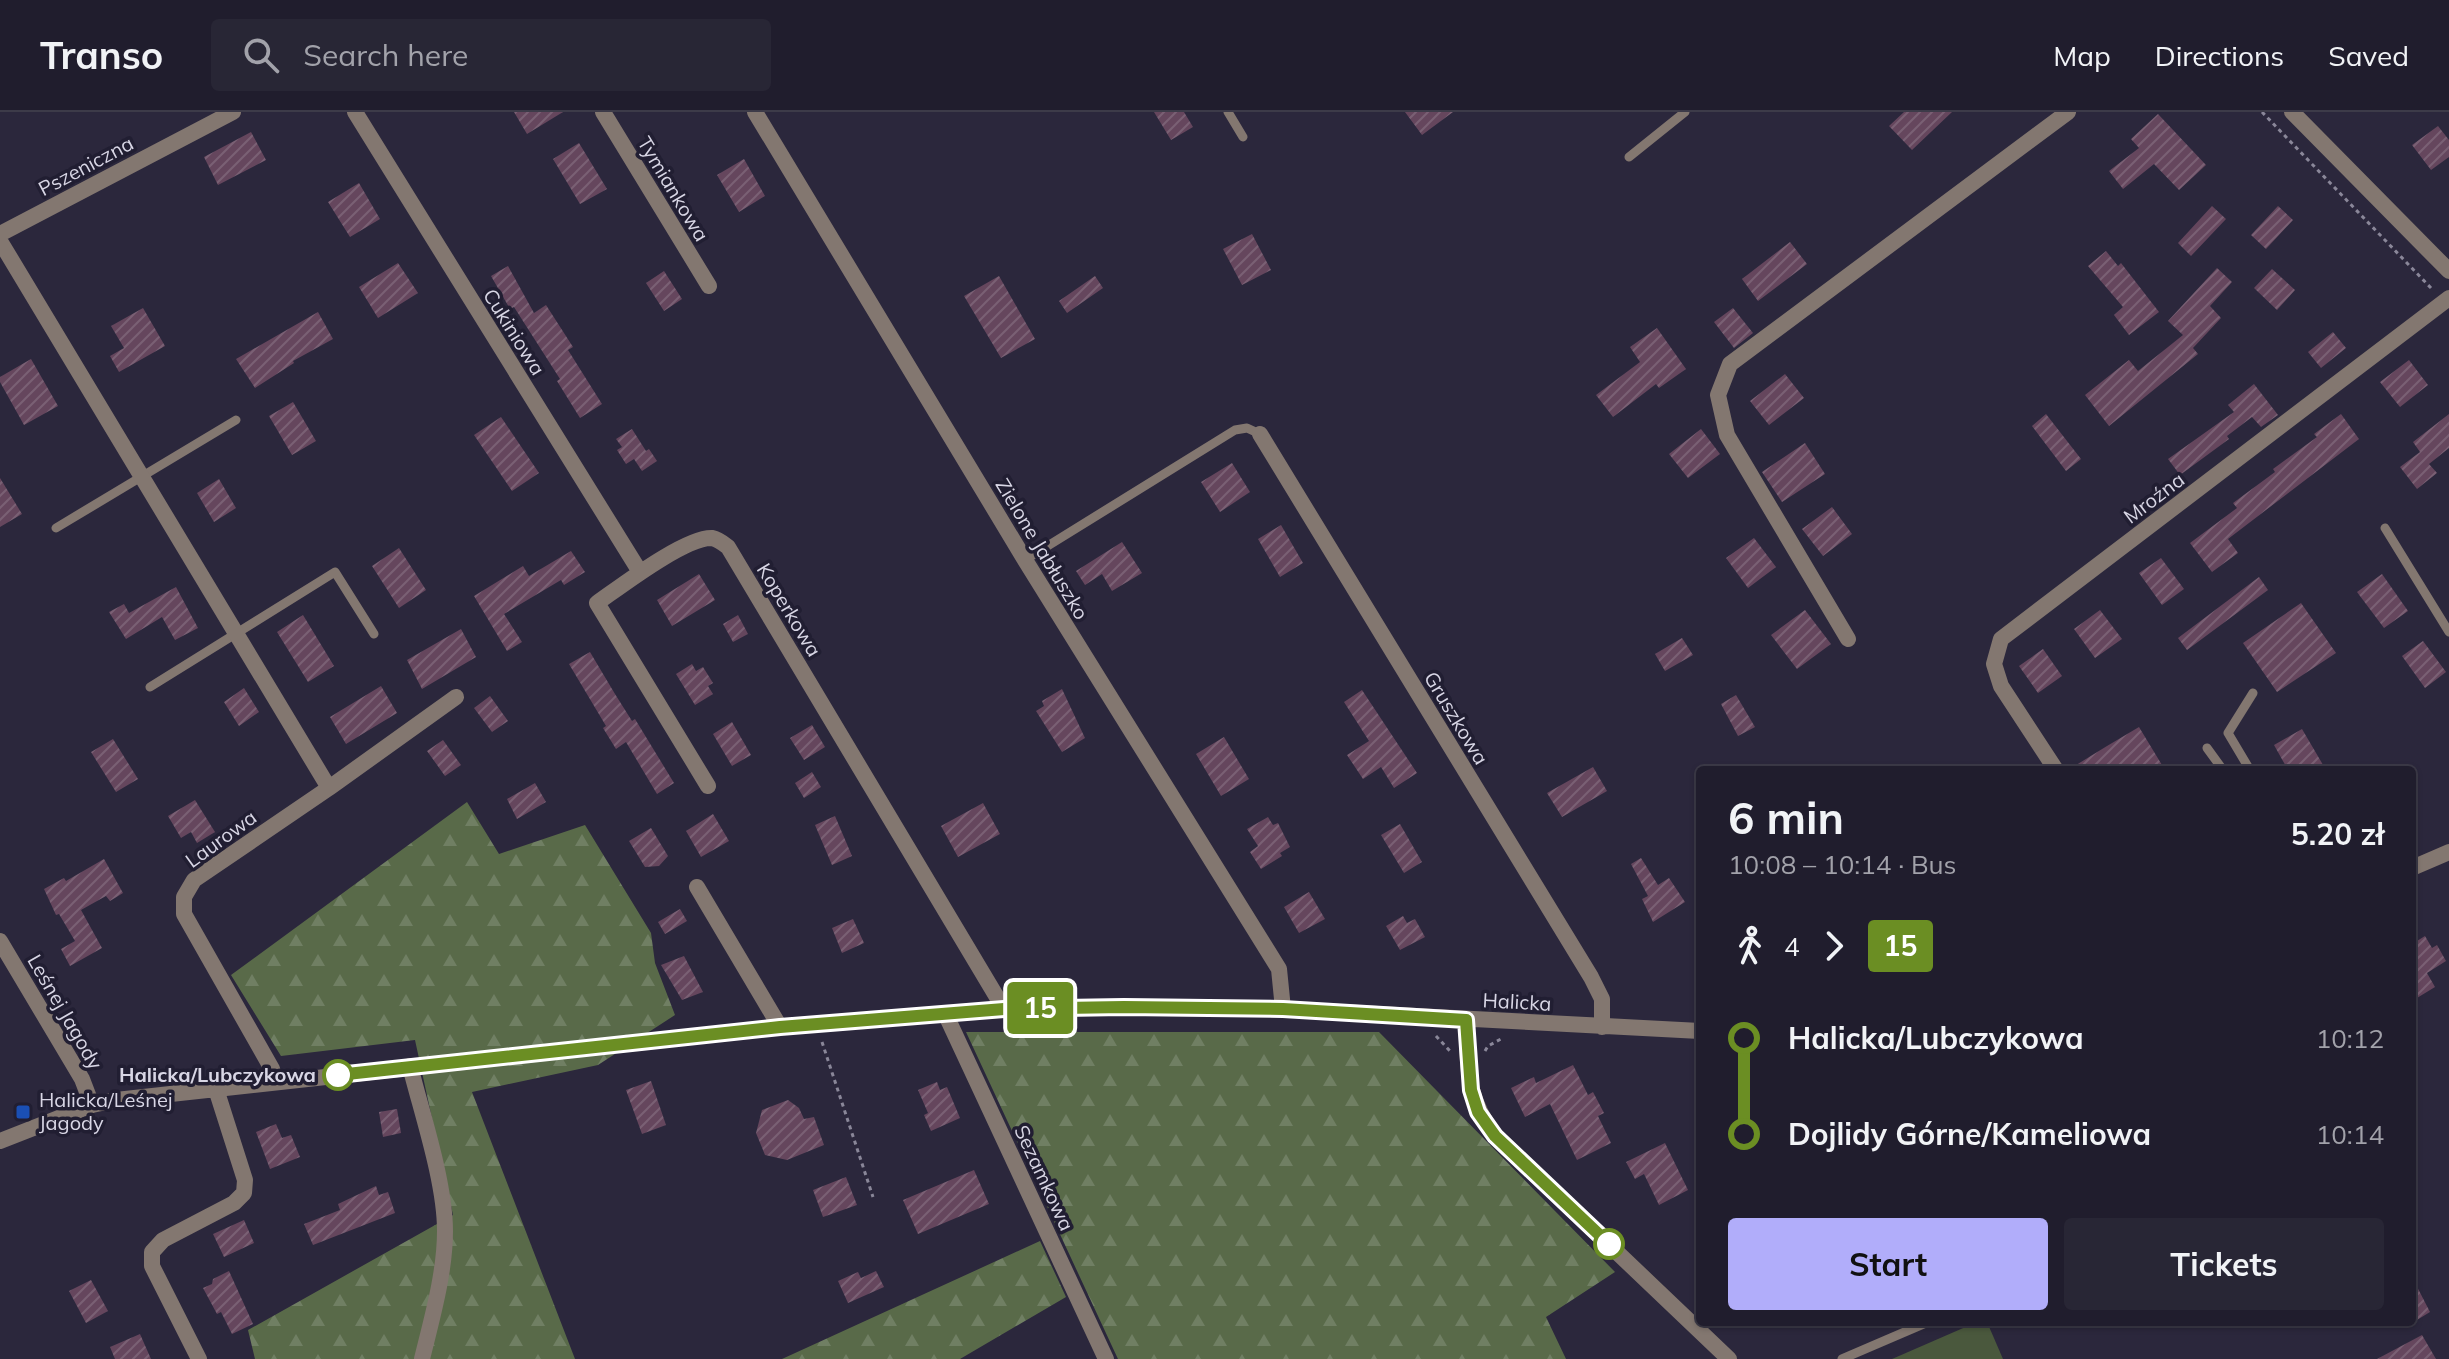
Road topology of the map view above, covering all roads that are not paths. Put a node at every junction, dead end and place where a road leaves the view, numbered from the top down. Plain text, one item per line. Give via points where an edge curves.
1 (355, 112) edge
2 (603, 112) edge
3 (755, 112) edge
4 (1228, 112) edge
5 (1685, 112) edge
6 (2068, 112) edge
7 (2292, 112) edge
8 (227, 113) edge
9 (1243, 137) dead end
10 (1629, 157) dead end
11 (0, 234) edge
12 (0, 241) edge
13 (2449, 271) edge
14 (709, 286) dead end
15 (2447, 300) edge
16 (236, 420) dead end
17 (1260, 434) joint
18 (142, 477) junction
19 (56, 528) dead end
20 (2385, 528) dead end
21 (1025, 560) junction
22 (640, 572) junction
23 (2449, 632) edge
24 (237, 634) junction
25 (374, 634) dead end
26 (1848, 639) dead end
27 (150, 687) dead end
28 (2253, 693) dead end
29 (456, 697) dead end
30 (2207, 748) dead end
31 (2053, 766) edge
32 (2220, 766) edge
33 (2248, 766) edge
34 (708, 786) dead end
35 (329, 788) junction
36 (2449, 852) edge
37 (2416, 866) edge
38 (697, 887) dead end
39 (0, 941) edge
40 (1004, 1009) junction
41 (1283, 1009) junction
42 (945, 1013) junction
43 (1466, 1020) junction
44 (780, 1027) junction
45 (1602, 1027) junction
46 (1696, 1031) edge
47 (410, 1066) junction
48 (276, 1082) junction
49 (216, 1089) junction
50 (92, 1105) junction
51 (0, 1141) edge
52 (1919, 1326) edge
53 (199, 1359) edge
54 (422, 1359) edge
55 (1106, 1359) edge
56 (1729, 1359) edge
57 (1842, 1359) edge

1 - 22 street, Cukiniowa
2 - 14 street, Tymiankowa
3 - 21 street, Zielone Jabłuszko
4 - 9 lane
5 - 10 lane
6 - 26 street via 1730,364 1718,395 1727,435
7 - 13 street
8 - 11 street, Pszeniczna
12 - 18 street
15 - 31 street, Mroźna via 2001,639 1994,664 2001,686
16 - 18 lane
17 - 21 lane via 1235,430
17 - 45 street, Gruszkowa via 1591,977 1602,999
18 - 19 lane
18 - 24 street
20 - 23 lane
21 - 41 street, Zielone Jabłuszko via 1279,969
22 - 34 street, Koperkowa via 597,603
22 - 40 street, Koperkowa via 698,540 715,538 728,547
24 - 25 lane via 335,572
24 - 27 lane
24 - 35 street
28 - 33 lane via 2228,733
29 - 35 street, Laurowa
30 - 32 lane
35 - 48 street, Laurowa via 194,880 184,897 184,914
36 - 37 street
38 - 44 street
39 - 50 street, Leśnej Jagody
40 - 41 street, Halicka
40 - 42 street, Halicka
41 - 43 street, Halicka
42 - 44 street, Halicka
42 - 55 street, Sezamkowa
43 - 45 street, Halicka
43 - 56 street via 1471,1090 1495,1136
44 - 47 street, Halicka
45 - 46 street, Halicka
47 - 48 street, Halicka
47 - 54 street via 445,1231
48 - 49 street, Halicka
49 - 50 street, Halicka
49 - 53 street via 245,1180 244,1193 163,1240 152,1252 152,1266
50 - 51 street, Halicka
52 - 57 lane

